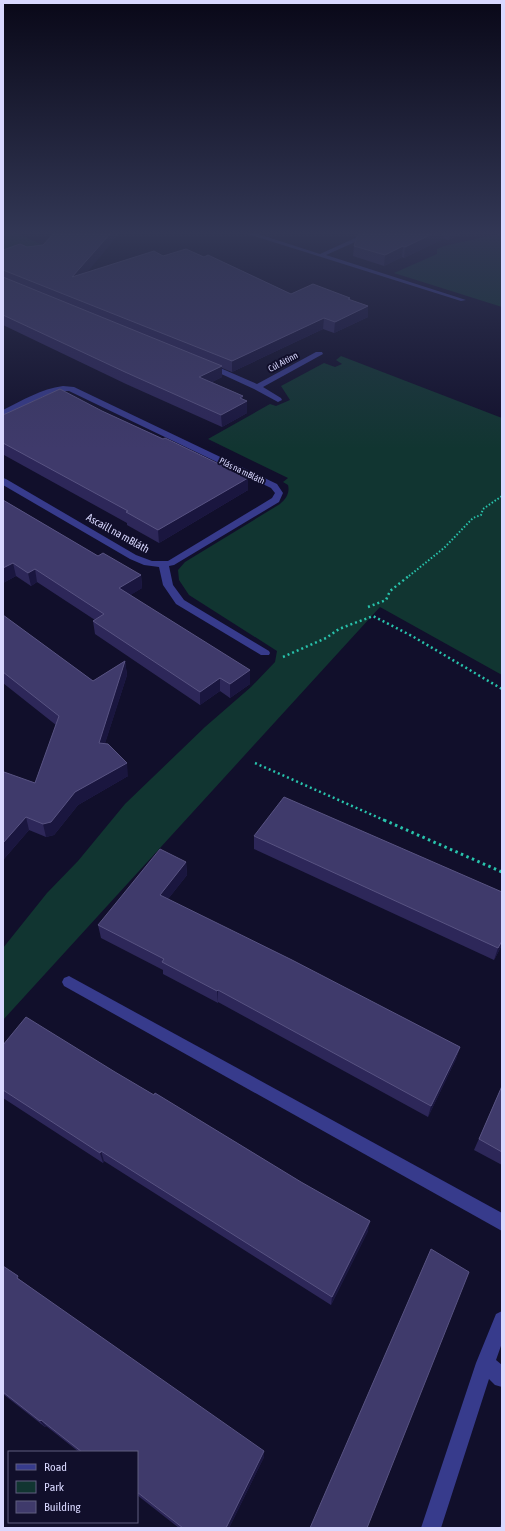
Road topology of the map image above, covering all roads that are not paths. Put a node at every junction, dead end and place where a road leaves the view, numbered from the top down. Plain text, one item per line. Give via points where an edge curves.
1 (319, 354) dead end
2 (201, 364) edge
3 (257, 387) junction
4 (278, 400) dead end
5 (3, 402) edge
6 (14, 408) junction
7 (3, 413) edge
8 (3, 481) edge
9 (164, 565) junction
10 (265, 653) road end
11 (69, 982) dead end
12 (502, 1222) edge
13 (502, 1320) edge
14 (485, 1363) junction
15 (502, 1378) edge
16 (431, 1528) edge

1 - 3 street, Cúl Aitinn
2 - 3 street
3 - 4 street
5 - 6 street
6 - 7 street
6 - 9 street, Plás na mBláth via 59,388 71,389 278,489 279,496 276,500
8 - 9 street, Ascaill na mBláth via 133,557 146,563
9 - 10 street via 171,591 180,602
11 - 12 street
13 - 14 street
14 - 15 street
14 - 16 street

